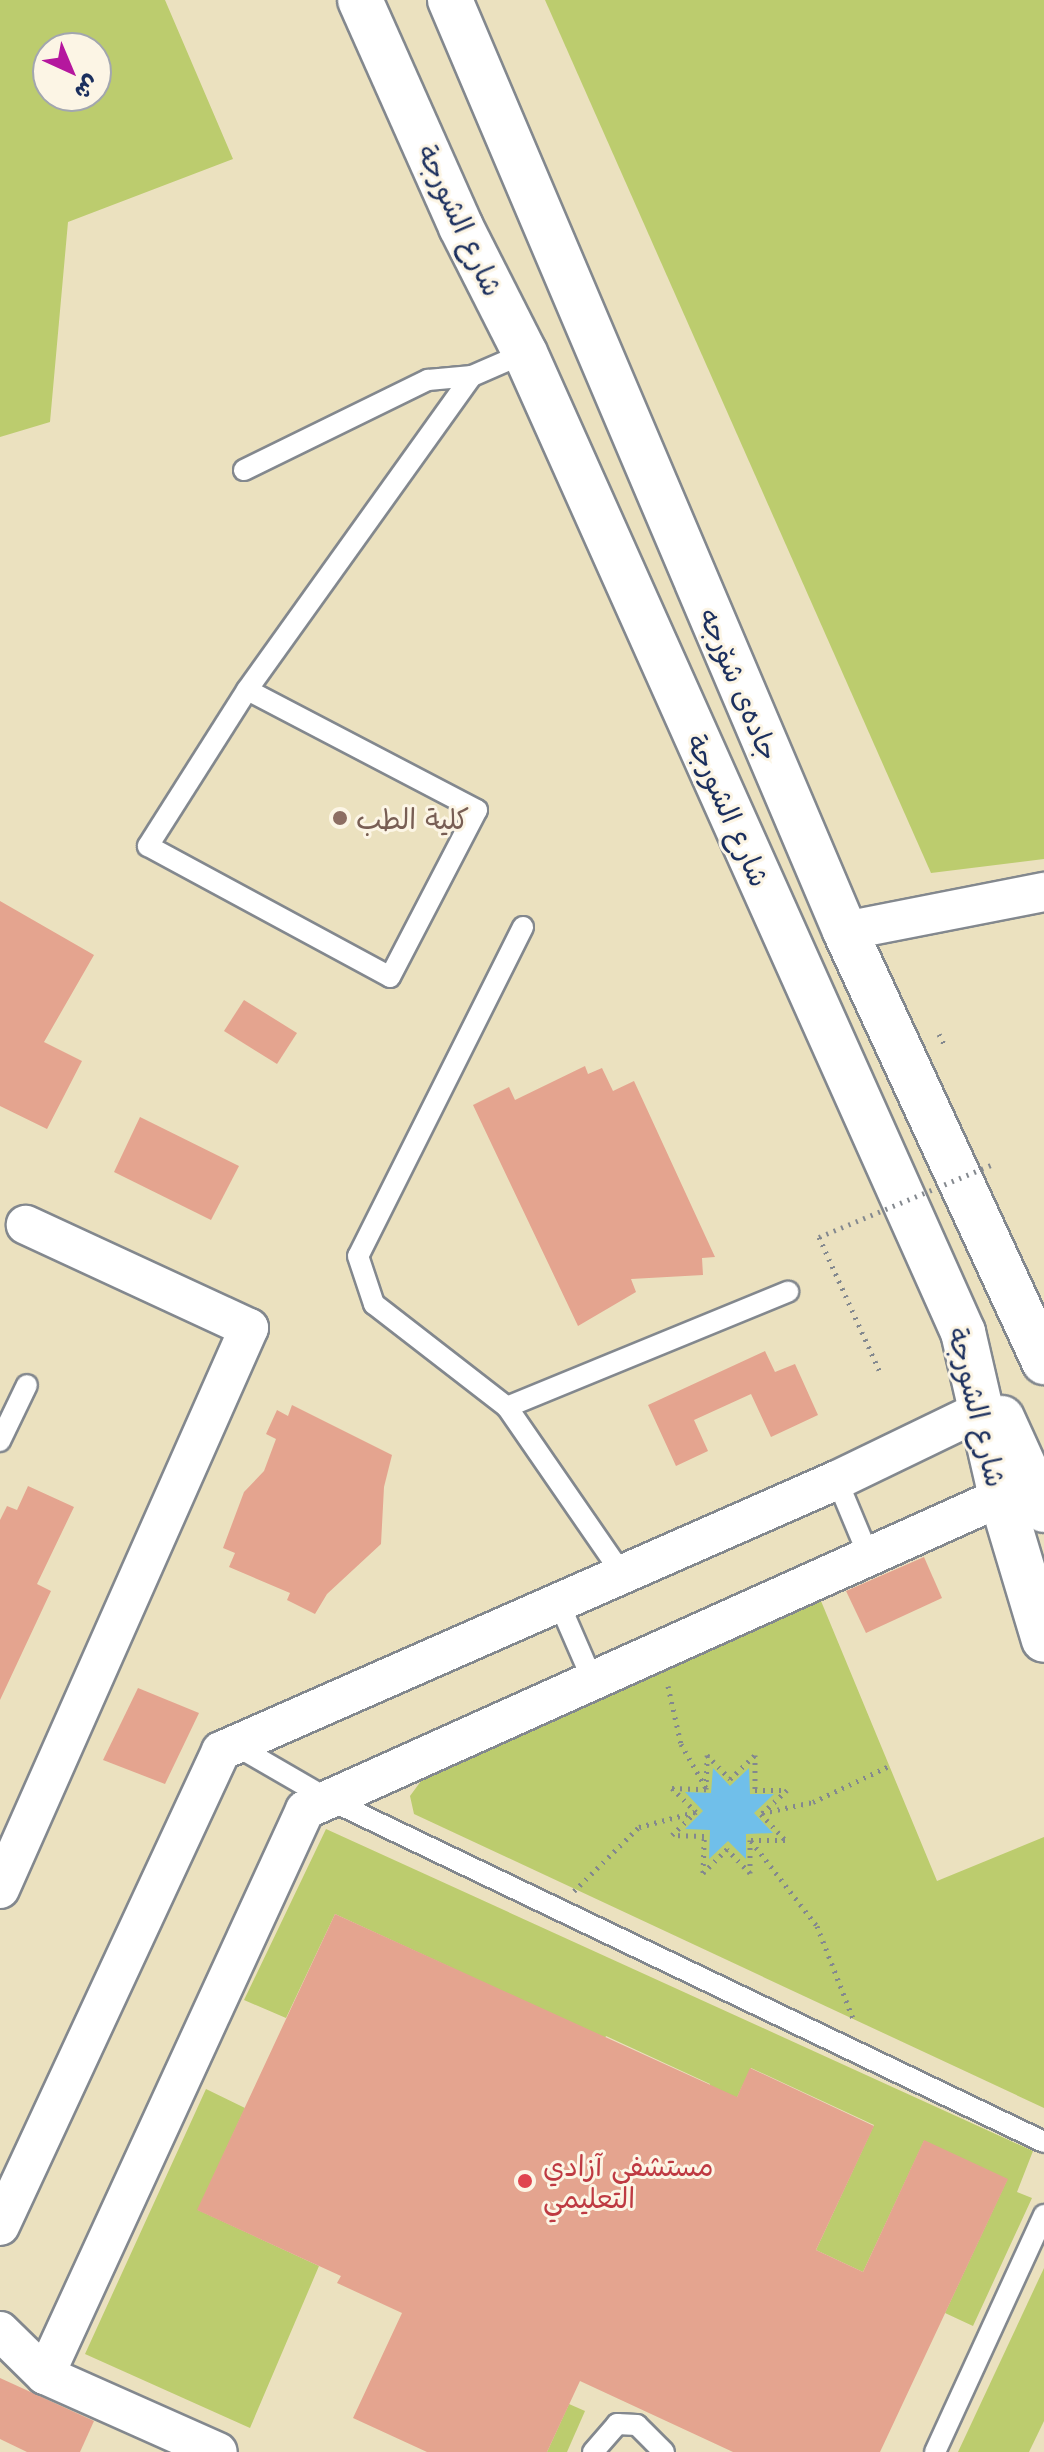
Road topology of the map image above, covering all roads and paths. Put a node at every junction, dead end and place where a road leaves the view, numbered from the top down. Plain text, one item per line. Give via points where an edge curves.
1 (360, 0) edge
2 (450, 0) edge
3 (525, 353) junction
4 (472, 376) junction
5 (244, 470) dead end
6 (247, 690) junction
7 (1044, 892) edge
8 (523, 927) dead end
9 (845, 931) junction
10 (996, 1163) dead end
11 (26, 1225) dead end
12 (788, 1292) dead end
13 (963, 1332) junction
14 (1044, 1362) edge
15 (881, 1374) dead end
16 (27, 1385) dead end
17 (507, 1407) junction
18 (980, 1411) junction
19 (0, 1441) edge
20 (837, 1480) junction
21 (1001, 1497) junction
22 (1044, 1510) edge
23 (868, 1554) junction
24 (622, 1574) junction
25 (559, 1603) junction
26 (1044, 1640) edge
27 (657, 1650) junction
28 (592, 1679) junction
29 (235, 1745) junction
30 (889, 1766) dead end
31 (706, 1789) junction
32 (328, 1799) junction
33 (696, 1812) junction
34 (761, 1814) junction
35 (750, 1840) junction
36 (0, 1889) edge
37 (564, 1912) junction
38 (844, 2046) junction
39 (1044, 2142) edge
40 (1044, 2215) edge
41 (0, 2226) edge
42 (0, 2331) edge
43 (45, 2375) junction
44 (218, 2452) edge
45 (593, 2452) edge
46 (664, 2452) edge
47 (935, 2452) edge

1 - 3 main road, شارع الشورجة via 461,227
2 - 9 main road, جادەی شۆرجە
3 - 4 lane
3 - 13 main road, شارع الشورجة
4 - 5 lane via 428,380
4 - 6 lane
6 - 6 lane via 148,846 390,977 477,810
7 - 9 street
8 - 17 lane via 358,1256 374,1304
9 - 14 main road, جادەی شۆرجە
10 - 15 path, bridge via 819,1237
11 - 36 street via 249,1328
12 - 17 lane
13 - 18 main road, شارع الشورجة
13 - 22 main road
16 - 19 lane
17 - 24 lane
18 - 20 street
18 - 21 main road, شارع الشورجة
20 - 23 lane
20 - 24 street
21 - 23 street
21 - 26 main road, شارع الشورجة
23 - 27 street
24 - 25 street
25 - 28 lane
25 - 29 street
27 - 28 street
27 - 31 path via 667,1669 681,1744
28 - 32 street
29 - 32 lane
29 - 41 street via 221,1751
30 - 34 path via 813,1802
31 - 33 path via 672,1788
31 - 34 path via 707,1755 730,1779 755,1755 755,1790 787,1790
32 - 37 lane
32 - 43 street via 305,1810
33 - 35 path via 672,1835 704,1836 703,1873 727,1849 750,1873
33 - 37 path via 663,1817 629,1834 581,1880
34 - 35 path via 785,1840
35 - 38 path via 802,1901 835,1962 854,2020
37 - 38 lane
38 - 39 lane
40 - 47 lane
42 - 43 street
43 - 44 street
45 - 46 lane via 617,2424 637,2425

